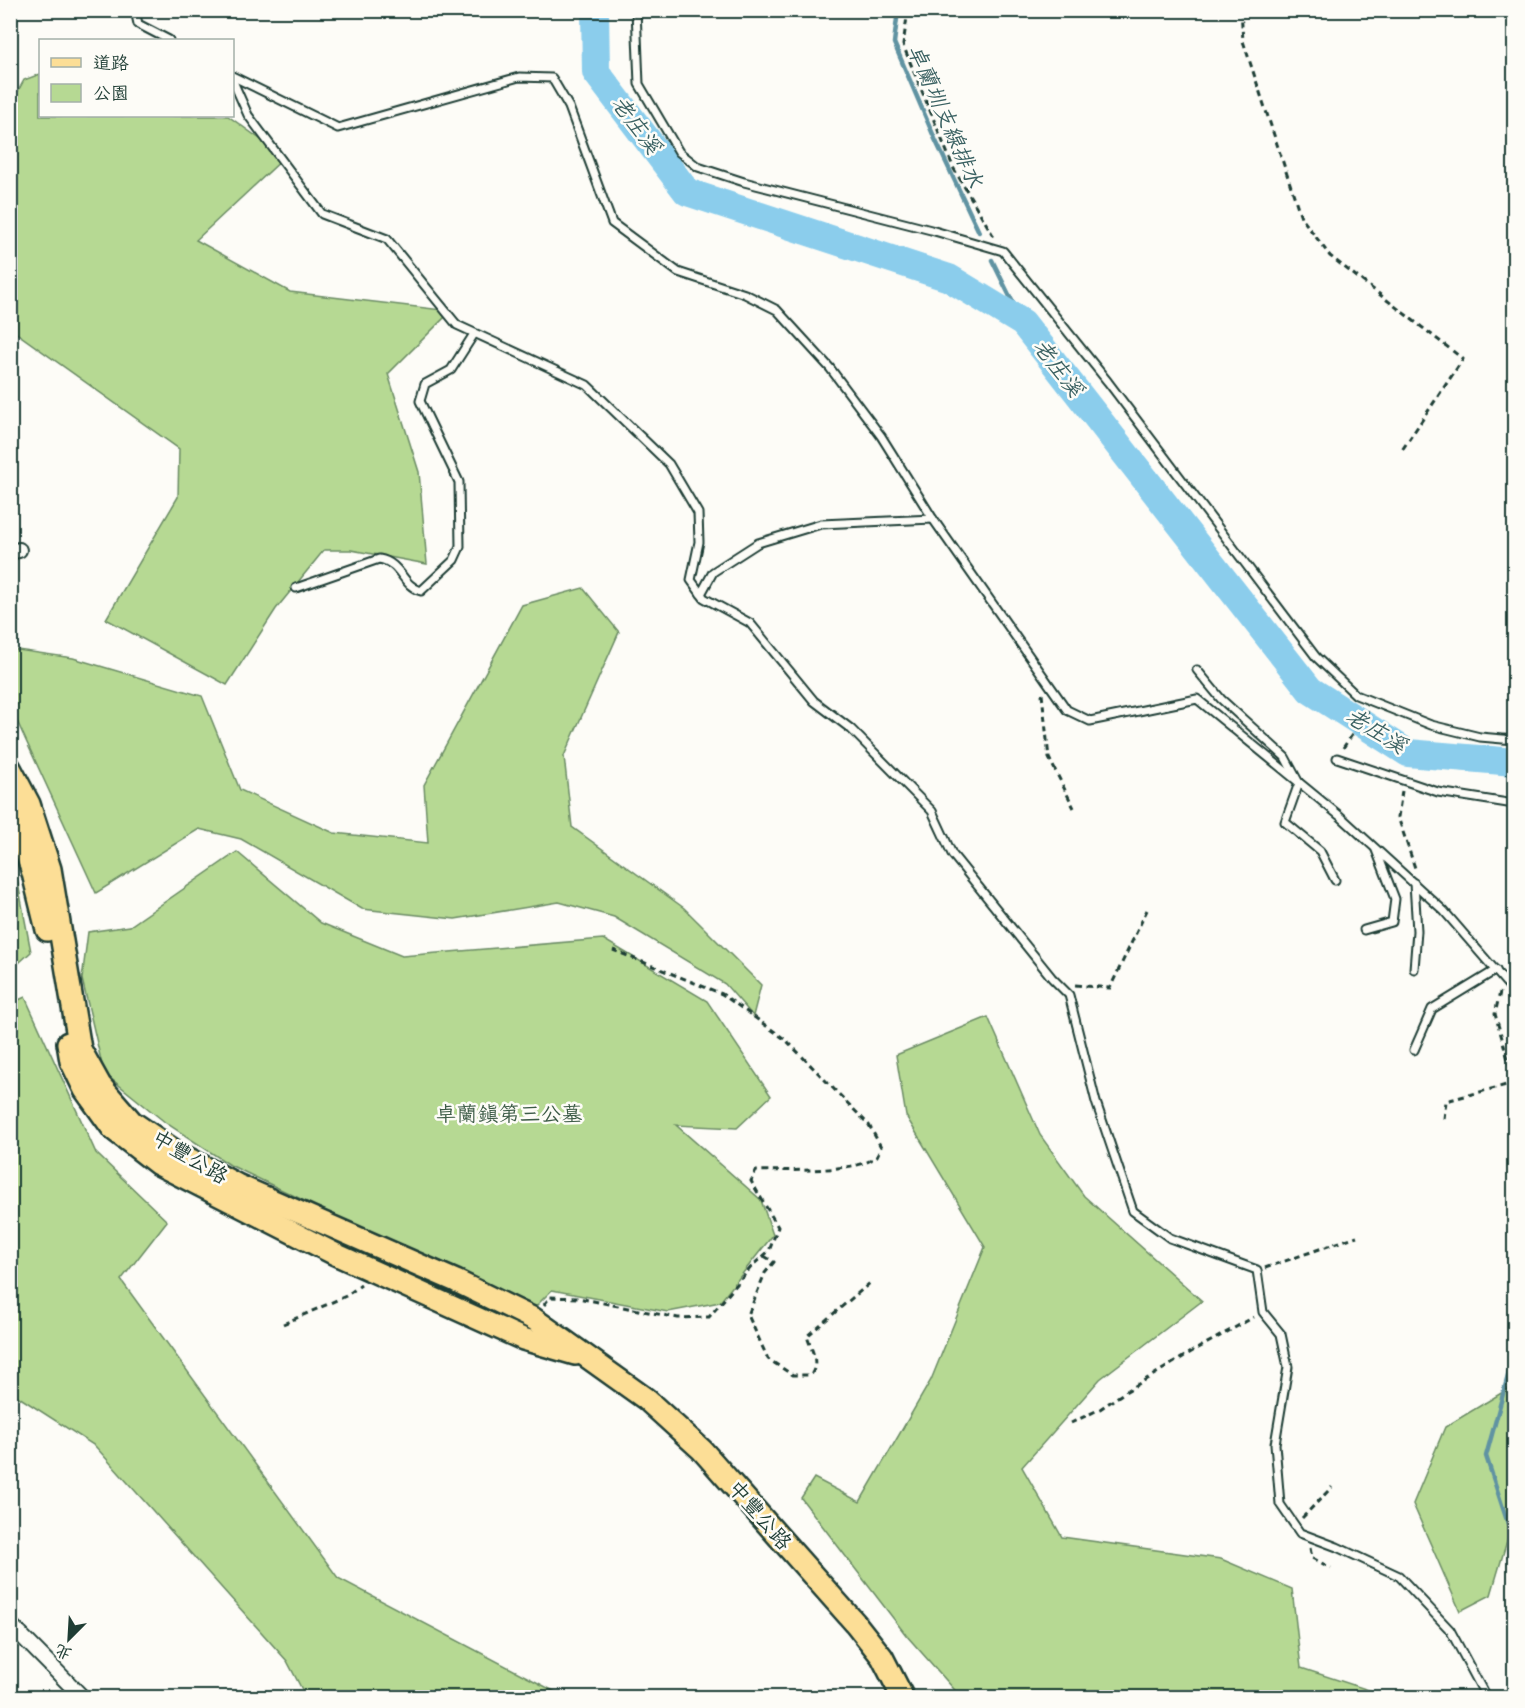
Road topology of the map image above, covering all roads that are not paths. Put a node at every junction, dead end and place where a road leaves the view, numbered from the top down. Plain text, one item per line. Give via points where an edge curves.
1 (135, 10) edge
2 (636, 10) edge
3 (167, 39) edge
4 (234, 79) edge
5 (234, 83) edge
6 (474, 334) junction
7 (933, 519) junction
8 (296, 588) dead end
9 (701, 594) junction
10 (1197, 670) dead end
11 (1515, 740) edge
12 (1337, 758) road end
13 (10, 768) edge
14 (1299, 783) junction
15 (10, 803) edge
16 (1515, 804) edge
17 (1375, 848) junction
18 (1335, 880) dead end
19 (1414, 883) junction
20 (1364, 930) dead end
21 (1414, 969) dead end
22 (1496, 970) junction
23 (1515, 992) edge
24 (1414, 1050) dead end
25 (590, 1358) junction
26 (10, 1624) edge
27 (1484, 1693) dead end
28 (83, 1698) edge
29 (903, 1698) edge

1 - 3 lane via 138,24
2 - 11 lane via 639,84 680,152 698,167 1003,251 1108,382 1316,657 1356,695 1431,724 1480,737
4 - 7 lane via 338,128 519,77 552,78 569,107 612,223 678,272 745,294 777,310 830,368 881,436
5 - 6 lane via 248,115 322,214 387,239 457,325
6 - 8 lane via 451,370 425,384 420,401 459,482 460,547 454,560 421,591 413,588 390,561 379,559
6 - 9 lane via 587,385 669,464 698,513 699,542 691,580
7 - 9 lane via 821,524 758,543 713,572
7 - 14 lane via 1067,710 1090,721 1197,699
9 - 27 lane via 750,623 814,701 851,729 932,811 952,854 1069,995 1096,1102 1133,1211 1170,1238 1257,1270 1263,1312 1281,1334 1288,1367 1275,1444 1280,1504 1300,1533 1399,1576 1450,1630
10 - 14 lane via 1221,699 1285,757
12 - 16 lane via 1438,792
13 - 25 main road, 中豐公路 via 29,804 50,869 81,1049 100,1085 132,1122 176,1152 237,1185 534,1319
14 - 17 lane
14 - 18 lane via 1285,822 1320,851
15 - 25 main road, 中豐公路 via 42,909 71,1061 85,1090 113,1129 158,1164 376,1273 523,1340
17 - 19 lane
17 - 20 lane via 1395,899 1392,922
19 - 21 lane
19 - 22 lane via 1444,910
22 - 23 lane
22 - 24 lane via 1432,1009
25 - 29 main road, 中豐公路 via 646,1399 702,1450 856,1624 882,1657
26 - 28 street

